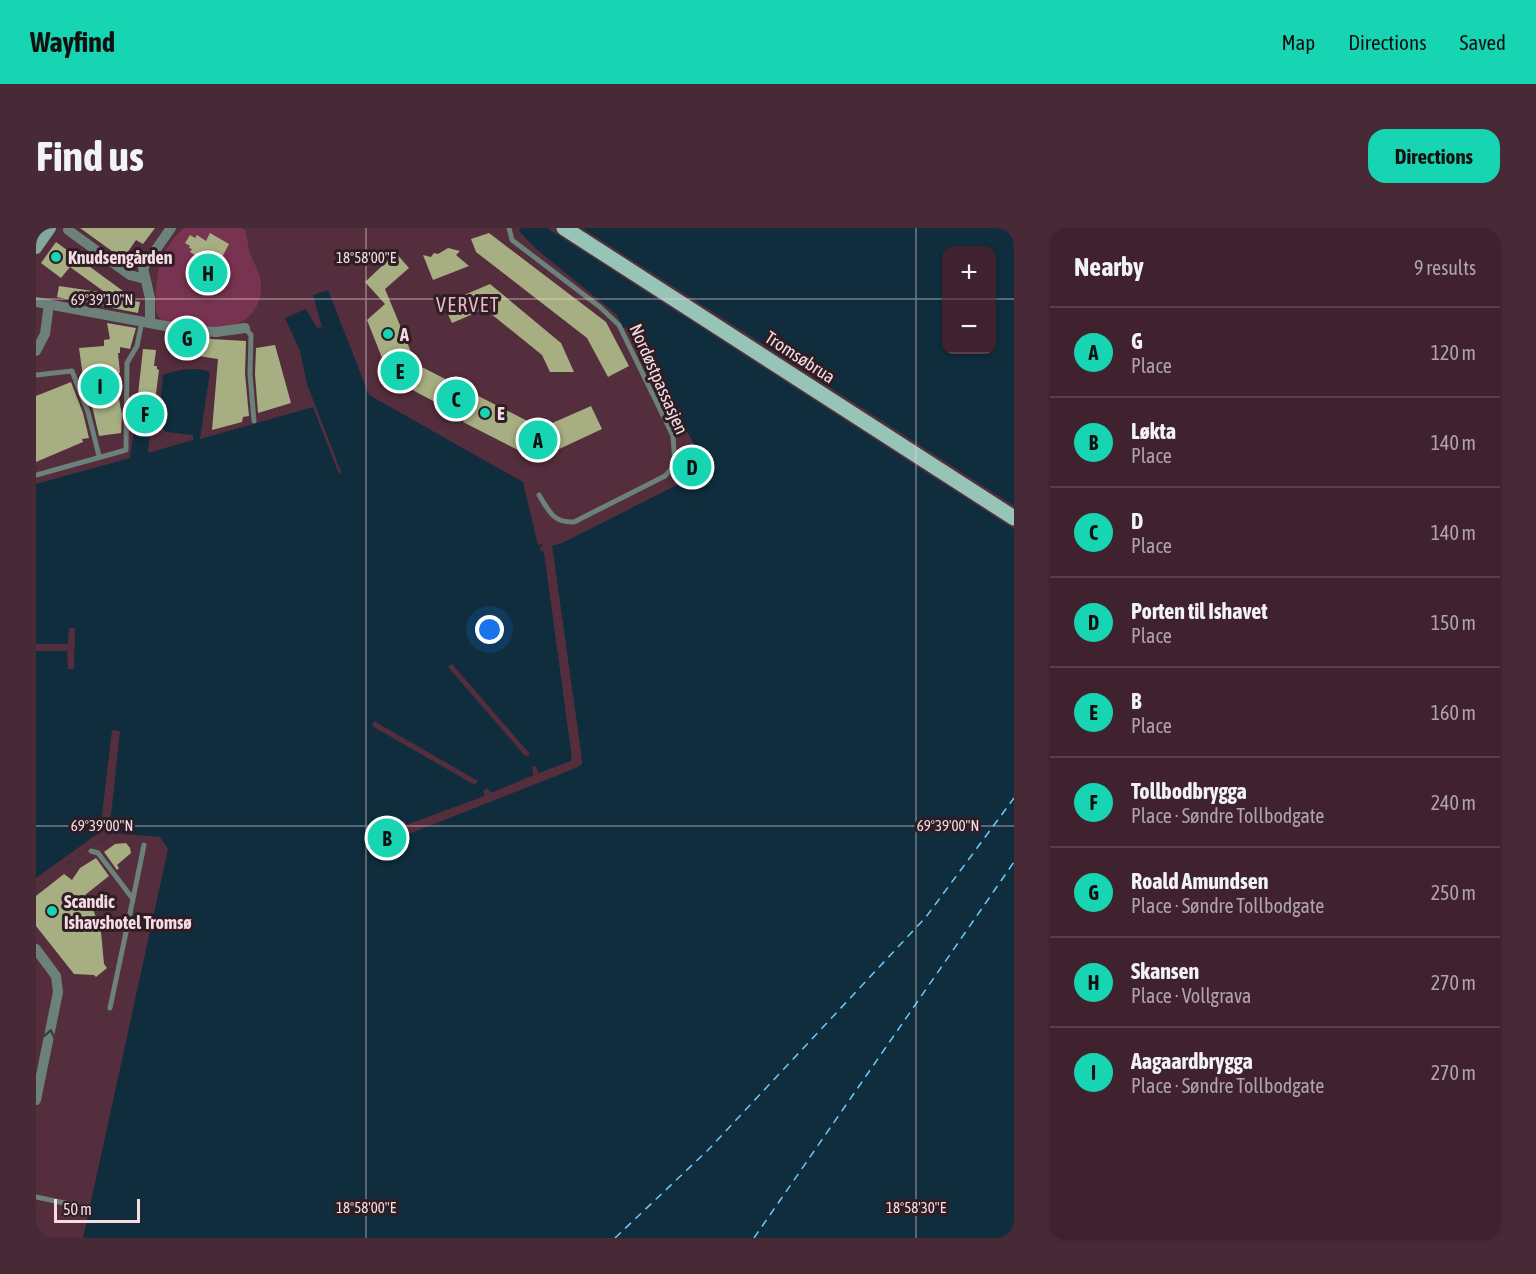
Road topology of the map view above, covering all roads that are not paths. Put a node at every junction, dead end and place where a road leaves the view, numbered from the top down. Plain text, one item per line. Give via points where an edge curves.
1 (50, 228) edge
2 (171, 228) edge
3 (509, 228) edge
4 (564, 228) edge
5 (68, 230) dead end
6 (36, 248) edge
7 (145, 279) junction
8 (36, 302) edge
9 (49, 304) junction
10 (146, 322) junction
11 (245, 328) joint
12 (36, 351) edge
13 (36, 375) edge
14 (254, 421) dead end
15 (99, 456) junction
16 (36, 475) edge
17 (539, 495) dead end
18 (1014, 518) edge
19 (144, 845) dead end
20 (92, 851) dead end
21 (133, 899) junction
22 (36, 949) edge
23 (110, 1008) dead end
24 (40, 1065) edge
25 (36, 1100) edge
26 (36, 1197) edge
27 (74, 1205) dead end

1 - 6 street
2 - 7 street via 143,268
3 - 17 lane, Nordøstpassasjen via 512,240 618,325 672,436 675,465 665,476 574,522 563,523 552,515
4 - 18 main road, Tromsøbrua
5 - 7 street via 130,275
7 - 10 street via 150,298
8 - 9 street
9 - 10 street
9 - 12 street via 45,334
10 - 11 street via 209,332
10 - 15 lane via 127,363 126,450
11 - 14 lane via 251,335
13 - 15 lane via 72,371
15 - 16 lane
19 - 21 lane
20 - 21 lane via 98,853
21 - 23 lane
24 -> 22 street via 57,995 56,976
24 - 25 street
26 - 27 lane

